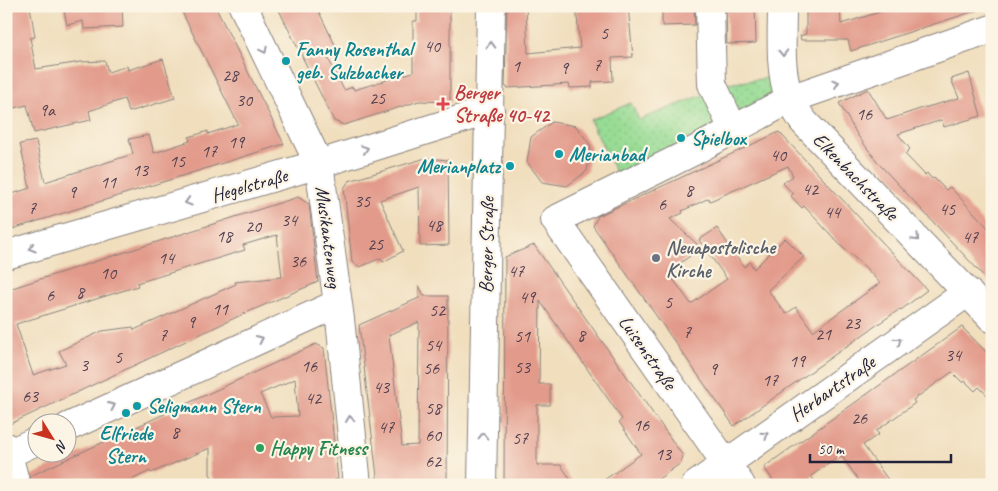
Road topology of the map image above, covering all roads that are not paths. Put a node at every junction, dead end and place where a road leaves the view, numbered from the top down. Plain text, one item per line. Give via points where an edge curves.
1 (242, 6) edge
2 (491, 6) edge
3 (710, 6) edge
4 (782, 6) edge
5 (992, 29) edge
6 (790, 99) junction
7 (490, 110) junction
8 (733, 129) junction
9 (319, 164) junction
10 (6, 255) edge
11 (968, 292) junction
12 (337, 304) junction
13 (992, 318) edge
14 (78, 422) edge
15 (28, 444) edge
16 (7, 452) edge
17 (733, 474) edge
18 (16, 485) edge
19 (357, 485) edge
20 (482, 485) edge
21 (696, 485) edge

1 -> 9 street, Musikantenweg
7 -> 2 street, Berger Straße
3 - 8 street via 712,84
4 -> 6 street, Elkenbachstraße via 783,71
6 -> 5 street
6 - 8 street
6 -> 11 street, Elkenbachstraße via 803,120
9 -> 7 street, Hegelstraße
20 -> 7 street, Berger Straße
8 - 17 street, Luisenstraße via 555,220
9 -> 10 street, Hegelstraße
9 - 12 street, Musikantenweg
11 - 13 street, Elkenbachstraße
17 -> 11 street, Herbartstraße
14 -> 12 street
19 -> 12 street, Musikantenweg
15 - 16 street
16 - 18 street
17 - 21 street, Herbartstraße

